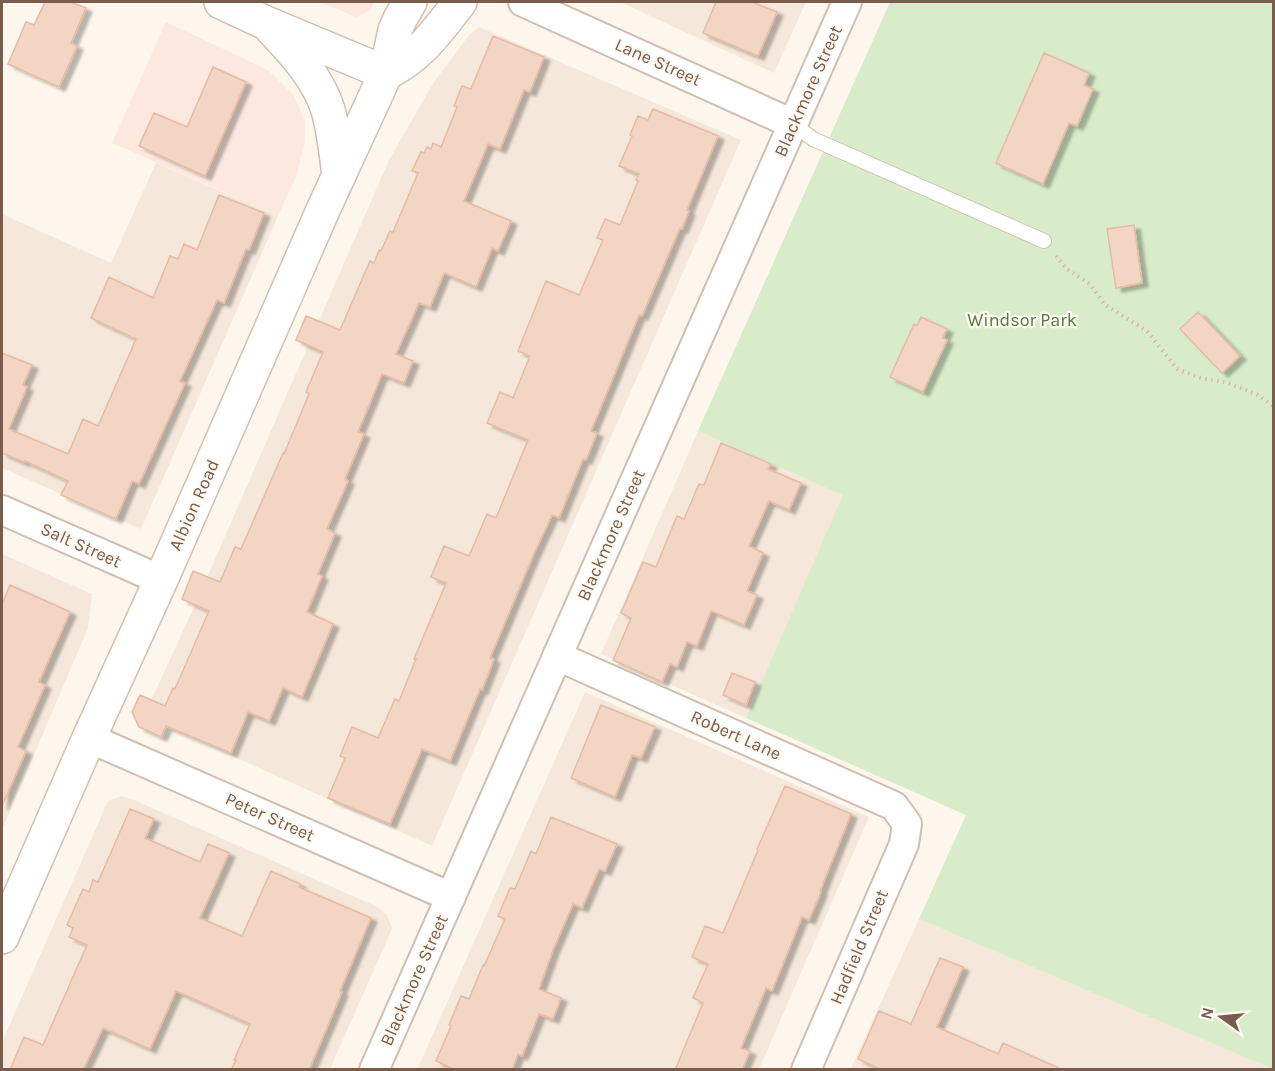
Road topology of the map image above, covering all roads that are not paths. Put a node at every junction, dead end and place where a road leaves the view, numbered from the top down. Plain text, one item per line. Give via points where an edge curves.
1 (221, 2) edge
2 (410, 2) edge
3 (460, 2) edge
4 (524, 2) edge
5 (848, 2) edge
6 (266, 23) junction
7 (386, 73) junction
8 (793, 124) junction
9 (339, 175) junction
10 (1044, 241) dead end
11 (2, 510) edge
12 (161, 580) junction
13 (557, 656) junction
14 (89, 738) junction
15 (907, 824) joint
16 (450, 897) junction
17 (2, 937) edge
18 (374, 1070) edge
19 (806, 1070) edge

1 - 6 main road
2 - 7 main road, Albion Road via 395,30
3 - 7 main road via 420,51
4 - 8 street, Lane Street
5 - 8 street, Blackmore Street
6 - 7 main road
6 - 9 main road via 295,54 322,94
7 - 9 main road, Albion Road
8 - 10 lane via 813,139
8 - 13 street, Blackmore Street
9 - 12 main road, Albion Road
11 - 12 street, Salt Street
12 - 14 main road, Albion Road
13 - 15 street, Robert Lane via 894,806
13 - 16 street, Blackmore Street
14 - 16 street, Peter Street
14 - 17 main road, Albion Road
15 - 19 street, Hadfield Street via 904,844
16 - 18 street, Blackmore Street

